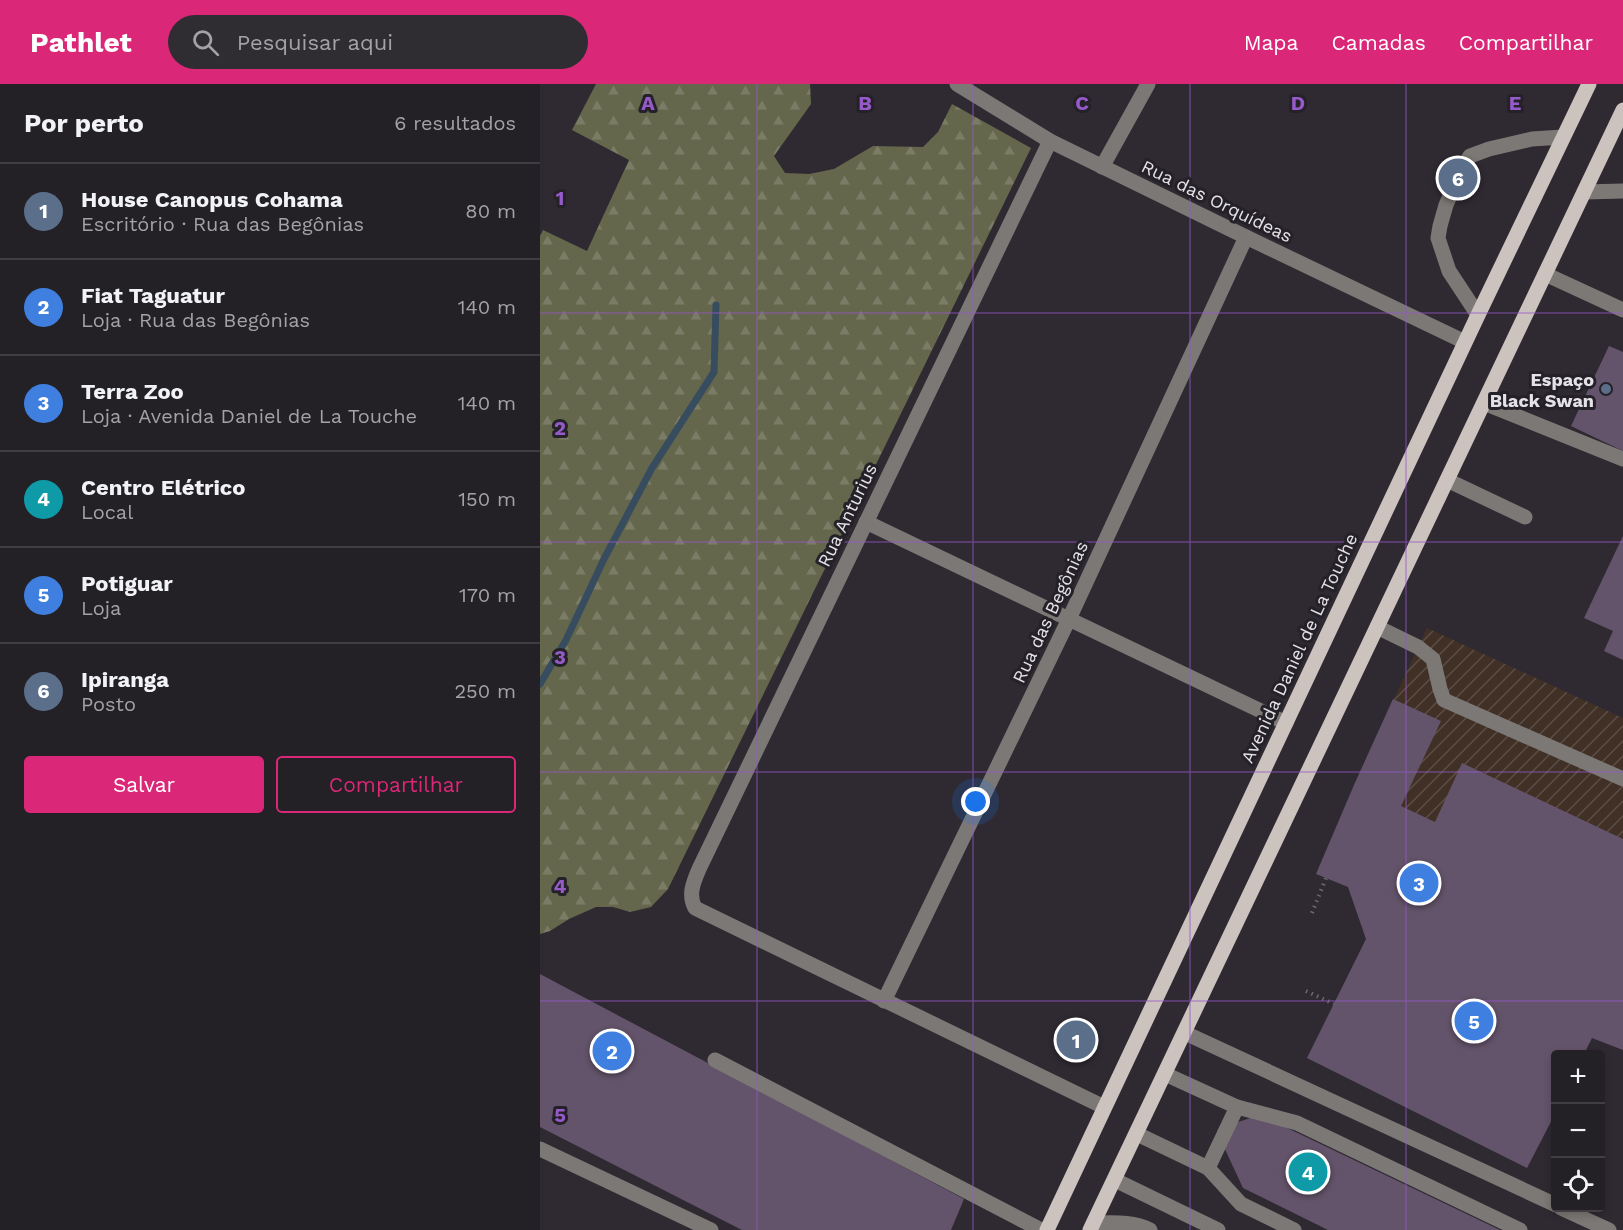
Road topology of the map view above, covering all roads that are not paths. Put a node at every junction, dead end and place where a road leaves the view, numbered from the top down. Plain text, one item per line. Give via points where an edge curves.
1 (1148, 84) edge
2 (1588, 84) edge
3 (966, 86) edge
4 (1621, 113) edge
5 (1623, 133) edge
6 (1563, 137) junction
7 (1050, 141) junction
8 (1102, 167) junction
9 (1623, 191) edge
10 (1584, 192) junction
11 (1246, 237) junction
12 (1545, 274) junction
13 (1623, 310) edge
14 (1478, 315) junction
15 (1465, 342) junction
16 (1484, 403) junction
17 (1623, 459) edge
18 (1447, 480) junction
19 (1525, 518) dead end
20 (866, 522) junction
21 (1069, 619) junction
22 (1377, 627) junction
23 (1286, 723) junction
24 (1623, 779) edge
25 (884, 1001) junction
26 (1185, 1033) junction
27 (715, 1060) dead end
28 (1165, 1074) junction
29 (1104, 1107) junction
30 (1237, 1107) junction
31 (1137, 1134) junction
32 (540, 1149) edge
33 (1208, 1168) junction
34 (1115, 1180) junction
35 (1551, 1203) edge
36 (1571, 1212) edge
37 (1092, 1227) edge
38 (711, 1230) edge
39 (1041, 1230) edge
40 (1047, 1230) edge
41 (1149, 1230) edge
42 (1218, 1230) edge
43 (1294, 1230) edge
44 (1520, 1230) edge
45 (1609, 1230) edge

1 - 8 street
2 - 6 main road, Avenida Daniel de La Touche
3 - 7 street, Rua das Orquídeas
4 - 5 street
4 - 10 main road
6 - 14 main road, Avenida Daniel de La Touche
6 - 14 street via 1489,149 1470,156 1462,169 1446,205 1438,238 1449,271
7 - 8 street, Rua das Orquídeas
7 - 20 street, Rua Anturius
8 - 11 street, Rua das Orquídeas
9 - 10 street
10 - 12 main road
11 - 15 street, Rua das Orquídeas
11 - 21 street, Rua das Begônias
12 - 13 street
12 - 16 main road
14 - 15 main road, Avenida Daniel de La Touche
15 - 23 main road, Avenida Daniel de La Touche
16 - 17 street
16 - 18 main road
18 - 19 street
18 - 22 main road
20 - 21 street
20 - 25 street, Rua Anturius via 693,883 691,902 695,908
21 - 23 street
21 - 25 street, Rua das Begônias
22 - 24 street via 1433,659 1444,700
22 - 26 main road
23 - 29 main road, Avenida Daniel de La Touche
25 - 29 street
26 - 28 main road
26 - 35 street
27 - 39 street
28 - 30 street
28 - 31 main road
29 - 40 main road, Avenida Daniel de La Touche
30 - 33 street
30 - 44 street via 1298,1124
31 - 33 street
31 - 34 main road
32 - 38 street
33 - 43 street via 1241,1204
34 - 37 main road
34 - 42 street
36 - 45 street
37 - 41 street via 1129,1223

